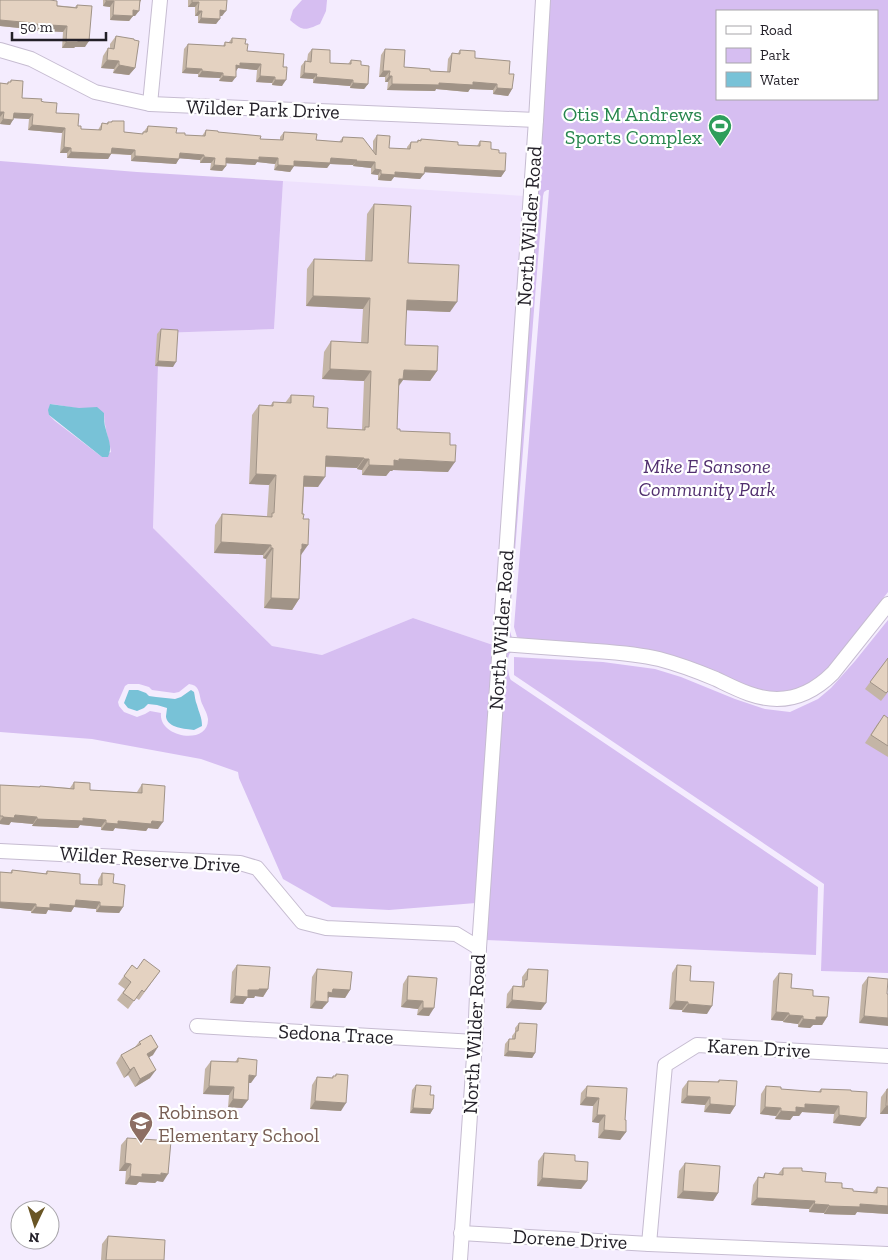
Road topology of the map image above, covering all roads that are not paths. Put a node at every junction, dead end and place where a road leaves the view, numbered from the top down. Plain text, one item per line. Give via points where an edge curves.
1 (160, 0) edge
2 (543, 0) edge
3 (0, 50) edge
4 (150, 104) junction
5 (536, 120) junction
6 (888, 604) edge
7 (500, 644) junction
8 (0, 850) edge
9 (479, 948) junction
10 (197, 1026) dead end
11 (475, 1042) junction
12 (888, 1056) edge
13 (461, 1233) junction
14 (649, 1244) junction
15 (888, 1254) edge
16 (460, 1260) edge

1 - 4 street
2 - 5 street, North Wilder Road
3 - 4 street, Wilder Park Drive via 31,59 95,92
4 - 5 street, Wilder Park Drive
5 - 7 street, North Wilder Road
6 - 7 street via 824,681 805,693 776,700 648,657
7 - 9 street, North Wilder Road
8 - 9 street, Wilder Reserve Drive via 240,863 257,868 302,922 326,928 456,934
9 - 11 street, North Wilder Road
10 - 11 street, Sedona Trace
11 - 13 street, North Wilder Road
12 - 14 street, Karen Drive via 697,1044 665,1065
13 - 14 street, Dorene Drive
13 - 16 street, North Wilder Road
14 - 15 street, Dorene Drive

